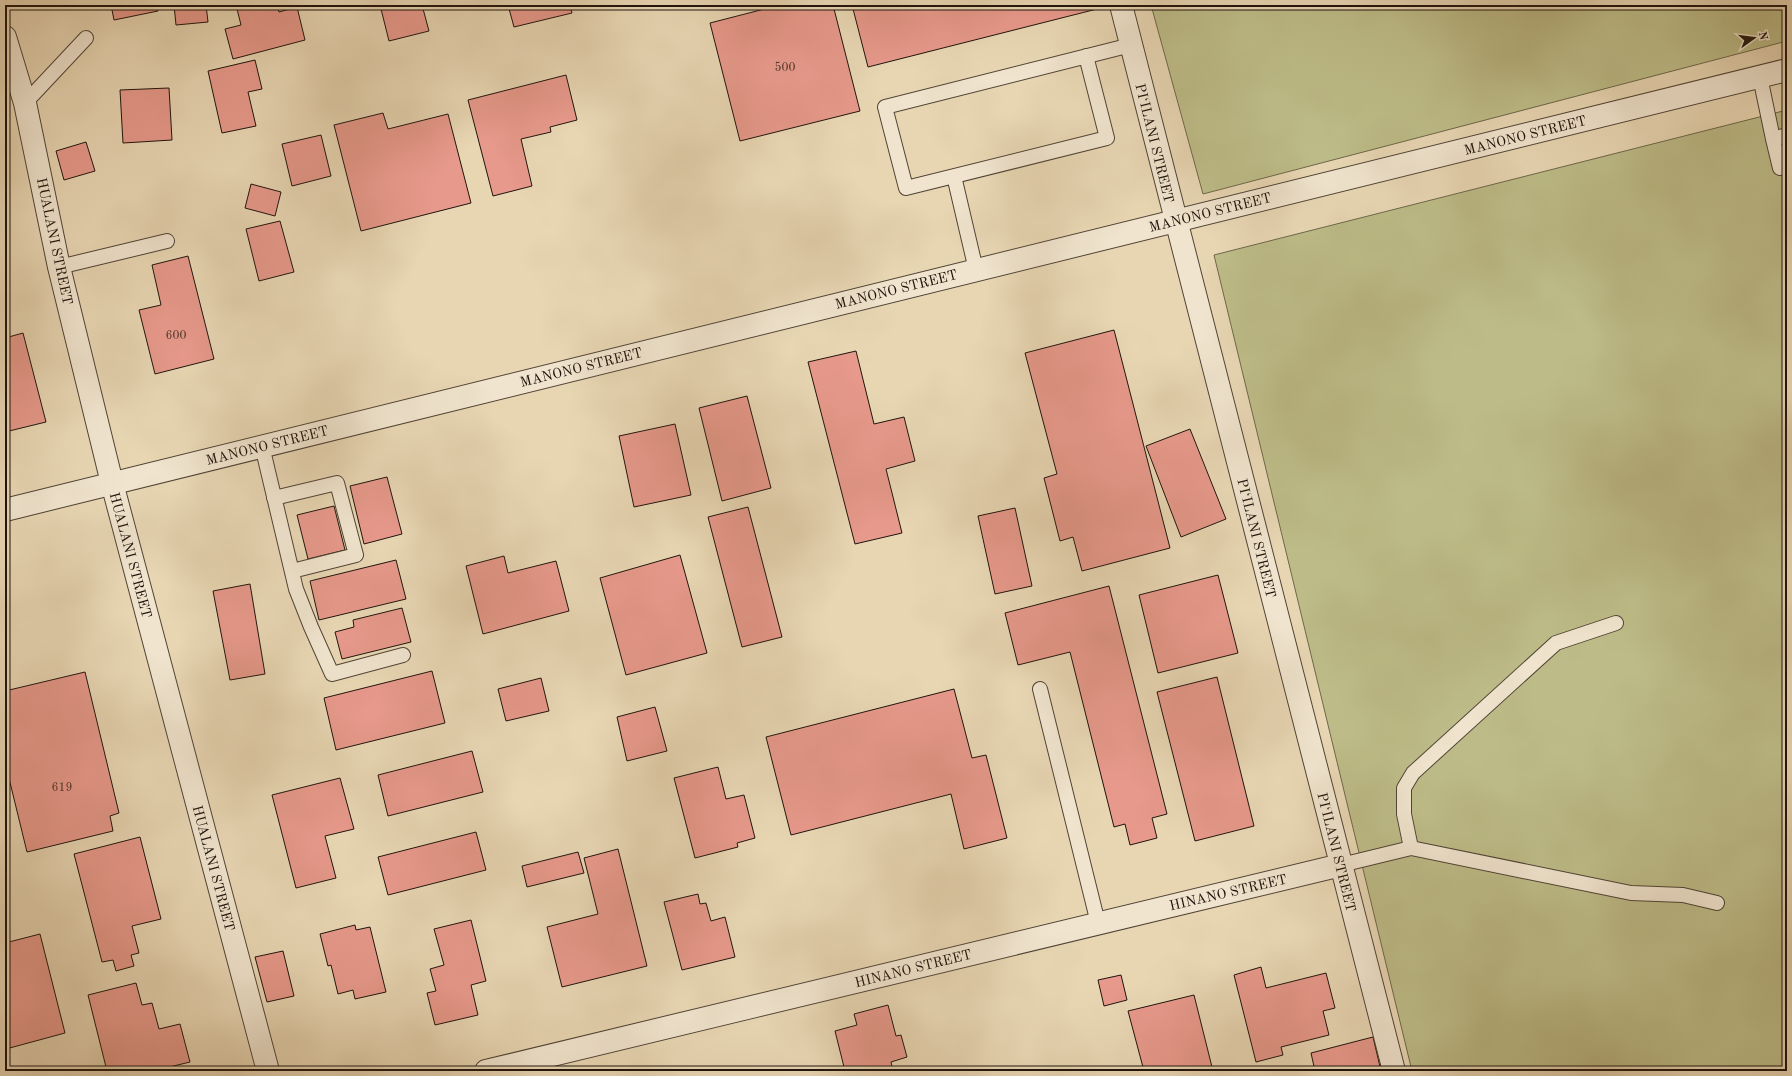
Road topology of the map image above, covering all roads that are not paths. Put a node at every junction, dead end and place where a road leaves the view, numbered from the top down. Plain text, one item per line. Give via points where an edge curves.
1 (1121, 5) edge
2 (5, 37) edge
3 (86, 38) dead end
4 (1131, 45) junction
5 (1086, 56) junction
6 (1787, 70) edge
7 (1760, 77) junction
8 (25, 103) junction
9 (1787, 135) edge
10 (1773, 139) junction
11 (1780, 168) dead end
12 (954, 176) junction
13 (1175, 221) junction
14 (167, 241) dead end
15 (59, 267) junction
16 (976, 270) junction
17 (262, 446) junction
18 (112, 483) junction
19 (274, 498) junction
20 (5, 510) edge
21 (292, 571) junction
22 (1616, 623) dead end
23 (402, 655) dead end
24 (1040, 688) dead end
25 (1411, 848) junction
26 (1341, 865) junction
27 (1717, 903) dead end
28 (1098, 924) junction
29 (268, 1071) edge
30 (486, 1071) edge
31 (1394, 1071) edge

1 - 4 street, PI‘ILANI STREET
2 - 8 street, HUALANI STREET
3 - 8 lane
4 - 5 lane
4 - 13 street, PI‘ILANI STREET
5 - 12 lane via 1107,138
5 - 12 lane via 885,107 906,188
6 - 7 street, MANONO STREET
7 - 10 lane
7 - 13 street, MANONO STREET
8 - 15 street, HUALANI STREET
9 - 10 lane
10 - 11 lane
12 - 16 lane
13 - 16 street, MANONO STREET
13 - 26 street, PI‘ILANI STREET
14 - 15 lane
15 - 18 street, HUALANI STREET
16 - 17 street, MANONO STREET
17 - 18 street, MANONO STREET
17 - 19 lane
18 - 20 street, MANONO STREET
18 - 29 street, HUALANI STREET
19 - 21 lane
19 - 21 lane via 337,483 356,555
21 - 23 lane via 296,589 332,674
22 - 25 lane via 1556,643 1412,773 1404,788 1404,814
24 - 28 lane
25 - 26 lane
25 - 27 lane via 1631,893 1683,895
26 - 28 street, HINANO STREET
26 - 31 street, PI‘ILANI STREET
28 - 30 street, HINANO STREET

